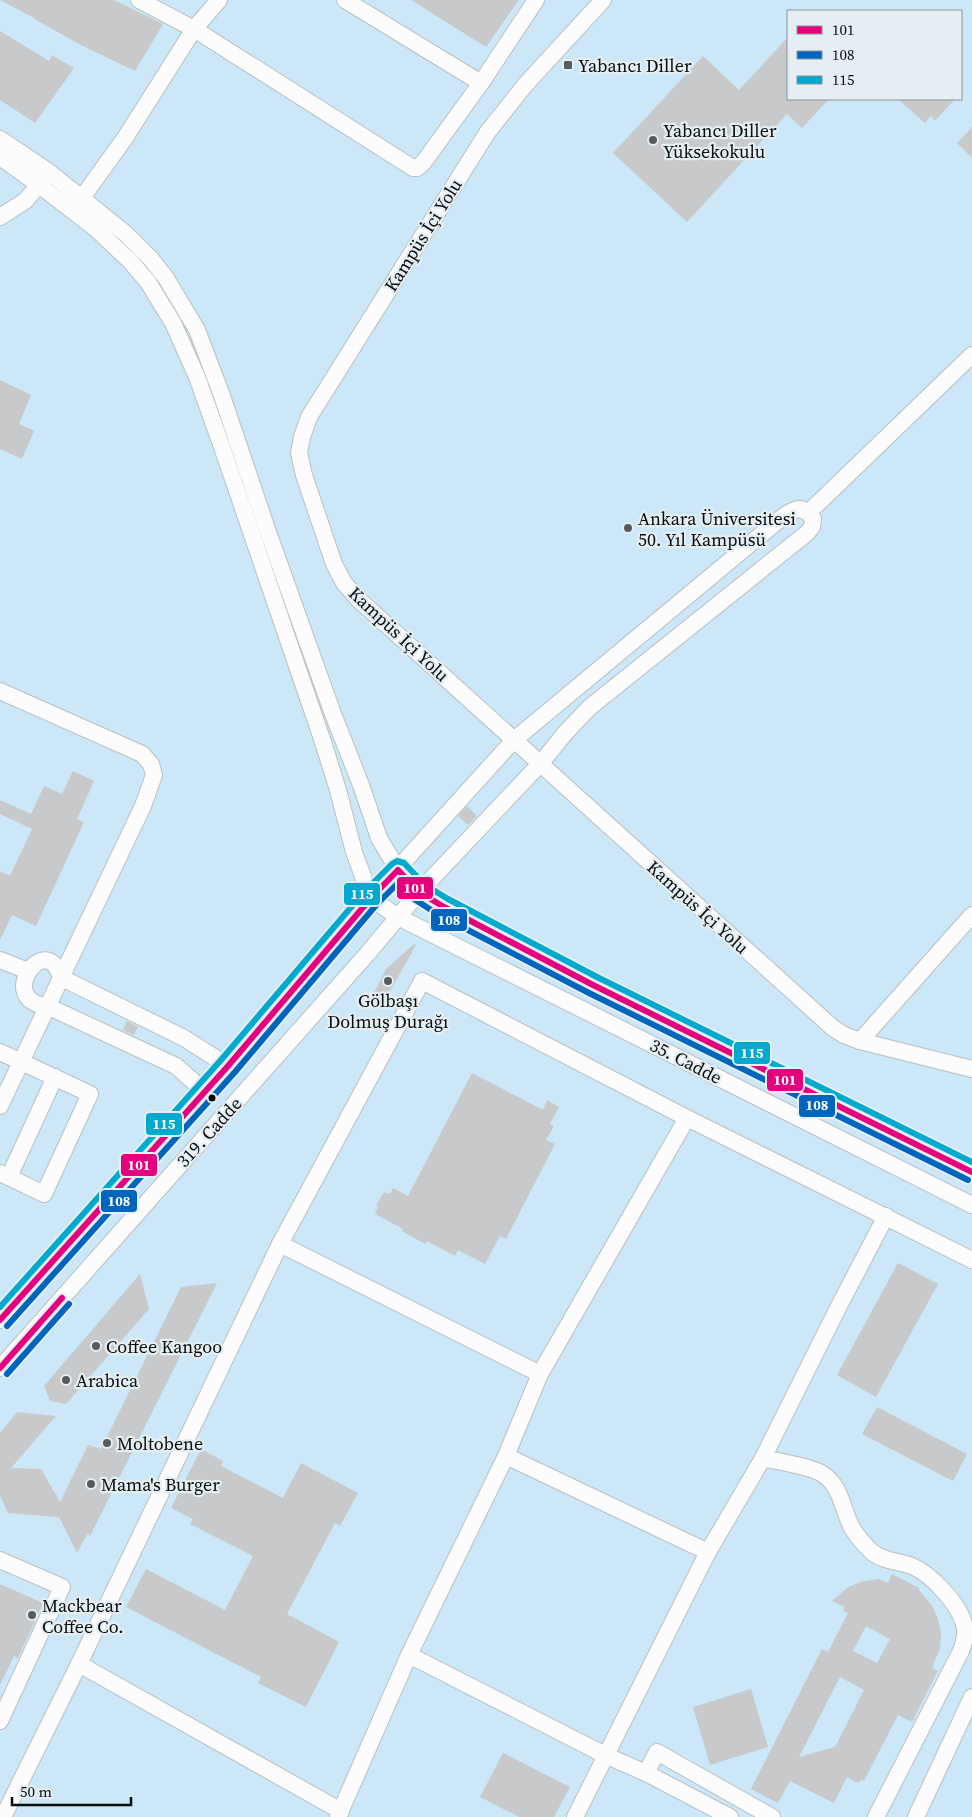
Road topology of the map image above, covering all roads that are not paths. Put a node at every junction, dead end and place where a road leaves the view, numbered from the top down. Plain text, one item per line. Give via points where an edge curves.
1 (139, 0) edge
2 (218, 0) edge
3 (345, 0) edge
4 (536, 0) edge
5 (603, 0) edge
6 (194, 29) junction
7 (481, 83) junction
8 (0, 139) edge
9 (0, 157) edge
10 (44, 178) junction
11 (82, 198) junction
12 (71, 211) junction
13 (0, 217) edge
14 (972, 355) edge
15 (809, 512) junction
16 (0, 691) edge
17 (514, 740) junction
18 (540, 764) junction
19 (398, 870) junction
20 (419, 892) junction
21 (371, 898) junction
22 (972, 915) edge
23 (398, 917) junction
24 (0, 960) edge
25 (28, 971) junction
26 (61, 977) junction
27 (47, 1006) junction
28 (860, 1041) junction
29 (0, 1052) edge
30 (21, 1061) junction
31 (228, 1066) junction
32 (972, 1069) edge
33 (55, 1077) junction
34 (204, 1091) junction
35 (0, 1106) edge
36 (686, 1118) junction
37 (972, 1172) edge
38 (4, 1175) edge
39 (972, 1205) edge
40 (886, 1216) junction
41 (280, 1244) junction
42 (972, 1260) edge
43 (0, 1320) edge
44 (0, 1368) edge
45 (540, 1374) junction
46 (506, 1456) junction
47 (764, 1458) junction
48 (708, 1552) junction
49 (0, 1560) edge
50 (409, 1655) junction
51 (79, 1664) junction
52 (972, 1697) edge
53 (0, 1722) edge
54 (605, 1755) junction
55 (646, 1773) junction
56 (339, 1814) edge
57 (3, 1817) edge
58 (575, 1817) edge
59 (730, 1817) edge
60 (772, 1817) edge
61 (876, 1817) edge
62 (916, 1817) edge

1 - 6 street
2 - 6 street
3 - 7 street
4 - 7 street
5 - 17 street, Kampüs İçi Yolu via 525,85 487,133 310,417 299,453 334,564 344,583
6 - 7 street via 413,168 424,163
6 - 11 street via 125,138
8 - 10 street
9 - 10 street
10 - 11 street, 35. Cadde
10 - 12 street
10 - 13 street via 24,201
11 - 12 street
11 - 19 street, 35. Cadde via 151,259 197,330 379,838
12 - 21 street via 130,261 148,282 173,323 197,377 322,739 354,852
14 - 15 street
15 - 17 street, 319. Cadde via 800,509 786,514
15 - 18 street, 319. Cadde via 813,519 807,534 590,707
16 - 26 street via 142,754 151,764 154,775
17 - 18 street, Kampüs İçi Yolu
17 - 19 street, 319. Cadde
18 - 20 street, 319. Cadde
18 - 28 street, Kampüs İçi Yolu via 818,1015 844,1036
19 - 20 street, 35. Cadde
19 - 21 street, 319. Cadde
20 - 23 street, 319. Cadde
20 - 37 street, 35. Cadde via 593,985
21 - 23 street, 35. Cadde
21 - 31 street, 319. Cadde
22 - 28 street
23 - 39 street, 35. Cadde
23 - 44 street, 319. Cadde
24 - 25 street
25 - 26 street via 42,960 50,961 58,968
25 - 27 street via 24,985 26,997 32,1003
26 - 27 street
26 - 31 street via 184,1038
27 - 30 street
27 - 34 street via 176,1066
28 - 32 street, Kampüs İçi Yolu
29 - 30 street
30 - 33 street
30 - 35 street
31 - 34 street, 319. Cadde
33 - 38 street
33 - 38 street via 90,1094 44,1194
34 - 43 street, 319. Cadde
36 - 40 street
36 - 41 street via 422,981
36 - 45 street
40 - 42 street
40 - 47 street
41 - 45 street
41 - 51 street
45 - 46 street
46 - 48 street
46 - 50 street
47 - 48 street
47 - 61 street via 818,1471 826,1476 834,1484 852,1527 871,1552 913,1566 928,1576 952,1601 965,1626 961,1650
48 - 54 street
49 - 53 street via 62,1587
50 - 54 street
50 - 56 street
51 - 56 street
51 - 57 street
52 - 62 street
54 - 55 street
54 - 58 street
55 - 59 street
55 - 60 street via 658,1752

